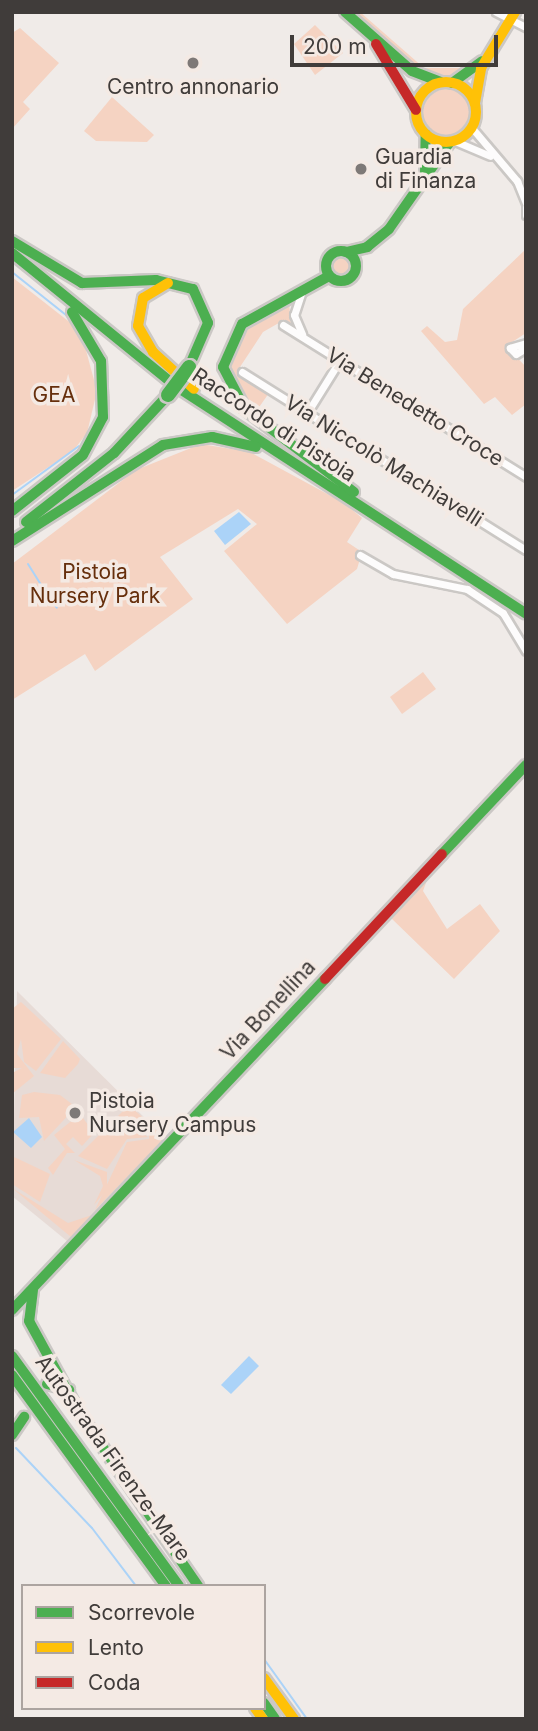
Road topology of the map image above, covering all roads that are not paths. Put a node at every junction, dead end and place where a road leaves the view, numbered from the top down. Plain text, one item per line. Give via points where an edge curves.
1 (345, 12) edge
2 (496, 12) edge
3 (513, 15) edge
4 (526, 27) edge
5 (370, 35) junction
6 (486, 57) junction
7 (447, 83) junction
8 (475, 103) junction
9 (417, 112) junction
10 (472, 128) junction
11 (426, 134) junction
12 (452, 141) junction
13 (494, 159) junction
14 (423, 181) junction
15 (517, 181) junction
16 (526, 188) edge
17 (526, 205) edge
18 (526, 215) edge
19 (12, 243) edge
20 (367, 247) junction
21 (346, 252) junction
22 (12, 253) edge
23 (356, 266) junction
24 (330, 277) junction
25 (43, 280) junction
26 (170, 282) junction
27 (283, 325) dead end
28 (304, 337) junction
29 (340, 360) junction
30 (242, 372) dead end
31 (194, 389) junction
32 (307, 412) junction
33 (303, 470) junction
34 (526, 477) edge
35 (354, 492) junction
36 (53, 500) junction
37 (12, 511) edge
38 (12, 521) edge
39 (12, 535) edge
40 (12, 541) edge
41 (524, 546) edge
42 (360, 555) dead end
43 (526, 601) edge
44 (526, 614) edge
45 (526, 651) edge
46 (525, 765) edge
47 (34, 1287) junction
48 (12, 1310) edge
49 (12, 1317) edge
50 (29, 1321) junction
51 (12, 1356) edge
52 (53, 1358) junction
53 (12, 1375) edge
54 (71, 1392) junction
55 (24, 1417) dead end
56 (12, 1435) edge
57 (165, 1584) edge
58 (178, 1584) edge
59 (197, 1584) edge
60 (266, 1681) edge
61 (294, 1719) edge

1 - 5 main road
2 - 3 street
3 - 4 street
3 - 6 main road
5 - 7 main road via 416,74
5 - 9 main road
6 - 7 main road
6 - 8 main road
7 - 8 main road
7 - 9 main road via 423,94
8 - 10 main road
9 - 11 main road
10 - 12 main road
10 - 13 street
11 - 12 main road
11 - 14 main road
12 - 13 street
12 - 14 main road
13 - 15 street
14 - 20 main road via 403,213
15 - 16 street
15 - 17 street
17 - 18 street
19 - 26 main road via 82,283
19 - 31 main road, Raccordo di Pistoia
20 - 21 main road
20 - 23 main road
21 - 23 main road
21 - 24 main road via 329,256
22 - 25 main road, Raccordo di Pistoia
23 - 24 main road via 348,280
24 - 28 street, Via Benedetto Croce via 307,288 297,301 294,320
24 - 35 main road via 243,324 227,346 223,367 239,403
25 - 33 main road, Raccordo di Pistoia via 177,387
25 - 37 main road via 96,347 105,406 83,455
26 - 31 main road via 143,298 138,326 153,352
26 - 36 main road, bridge via 193,289 207,312 204,339 189,367 114,453
27 - 28 street, Via Benedetto Croce
28 - 29 street, Via Benedetto Croce
29 - 32 street
29 - 34 street, Via Benedetto Croce
30 - 32 street, Via Niccolò Machiavelli
31 - 35 main road, Raccordo di Pistoia
32 - 41 street, Via Niccolò Machiavelli
33 - 40 main road via 233,440 182,440 136,458
33 - 44 main road, Raccordo di Pistoia
35 - 43 main road, Raccordo di Pistoia
36 - 38 main road
36 - 39 main road
42 - 45 street via 393,574 467,589 503,613
46 - 47 main road, Via Bonellina
47 - 48 main road, Via Bonellina
47 - 50 main road
49 - 50 main road
50 - 52 main road
51 - 58 main road, Autostrada Firenze-Mare
52 - 54 main road
52 - 54 main road via 47,1384 62,1383
53 - 57 main road, Autostrada Firenze-Mare
54 - 59 main road via 90,1431
55 - 56 main road
60 - 61 main road

